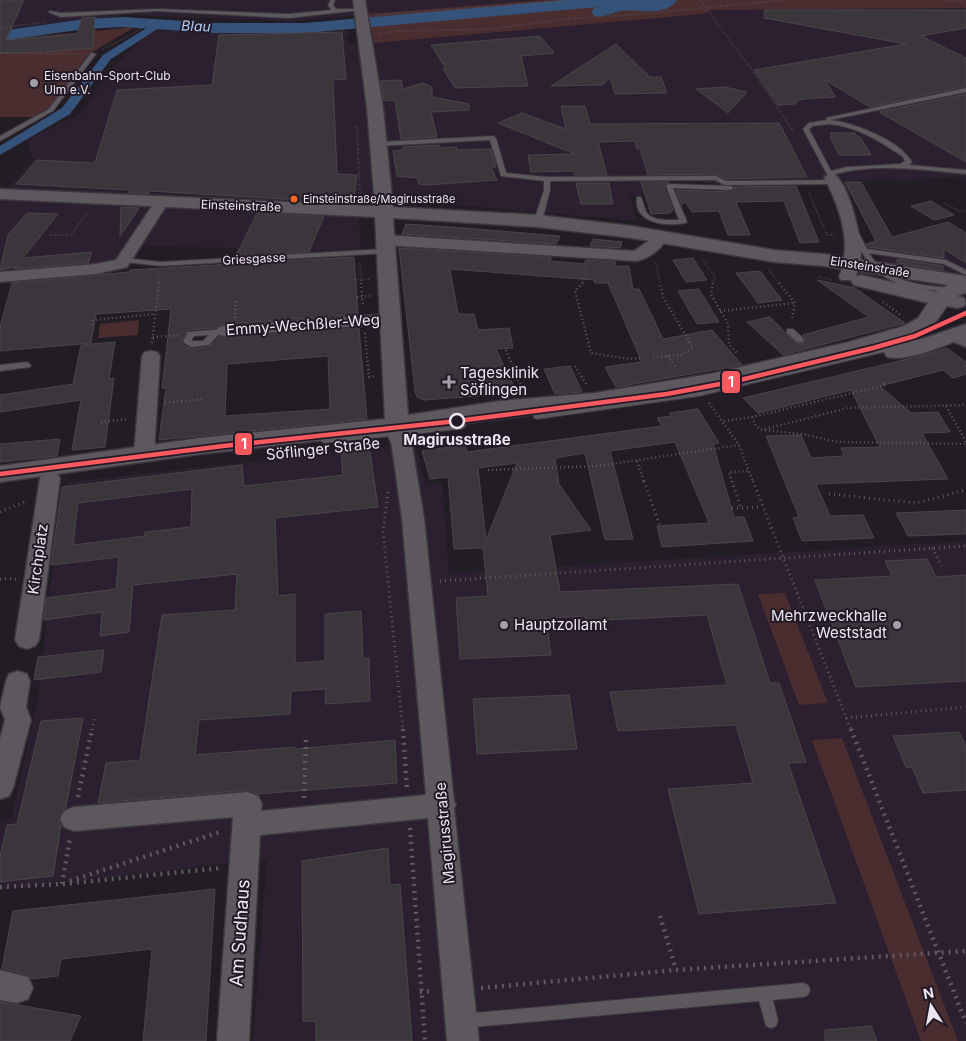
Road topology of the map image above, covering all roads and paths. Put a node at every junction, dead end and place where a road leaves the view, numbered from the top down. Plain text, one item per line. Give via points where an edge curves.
1 (333, 0) edge
2 (572, 0) edge
3 (700, 0) edge
4 (784, 0) edge
5 (946, 0) edge
6 (966, 2) edge
7 (706, 7) junction
8 (360, 9) edge
9 (335, 11) junction
10 (50, 12) dead end
11 (342, 18) dead end
12 (152, 21) dead end
13 (364, 35) junction
14 (349, 39) dead end
15 (0, 53) edge
16 (93, 54) junction
17 (966, 90) edge
18 (959, 93) junction
19 (966, 96) edge
20 (357, 119) dead end
21 (816, 123) junction
22 (796, 136) dead end
23 (0, 139) edge
24 (378, 144) junction
25 (901, 166) junction
26 (966, 172) edge
27 (547, 179) junction
28 (834, 182) junction
29 (806, 188) junction
30 (0, 194) edge
31 (639, 198) dead end
32 (98, 200) junction
33 (161, 203) junction
34 (944, 203) dead end
35 (353, 210) junction
36 (966, 210) edge
37 (384, 212) junction
38 (538, 221) junction
39 (50, 235) dead end
40 (660, 236) junction
41 (700, 243) junction
42 (384, 245) junction
43 (591, 253) junction
44 (857, 255) junction
45 (774, 256) junction
46 (124, 260) junction
47 (655, 260) dead end
48 (161, 264) junction
49 (966, 273) edge
50 (0, 277) edge
51 (372, 279) dead end
52 (356, 280) dead end
53 (374, 296) dead end
54 (357, 297) dead end
55 (882, 302) dead end
56 (795, 303) junction
57 (720, 311) junction
58 (948, 312) edge
59 (966, 313) edge
60 (155, 314) junction
61 (389, 319) junction
62 (92, 326) dead end
63 (221, 331) joint
64 (790, 331) joint
65 (191, 334) joint
66 (153, 336) junction
67 (800, 340) dead end
68 (506, 350) dead end
69 (814, 353) joint
70 (738, 354) dead end
71 (150, 356) joint
72 (667, 356) junction
73 (653, 357) dead end
74 (641, 358) dead end
75 (28, 365) dead end
76 (675, 366) dead end
77 (0, 368) edge
78 (883, 382) dead end
79 (704, 397) junction
80 (203, 399) dead end
81 (966, 405) edge
82 (528, 406) junction
83 (946, 406) junction
84 (147, 411) junction
85 (752, 417) junction
86 (724, 421) junction
87 (101, 422) dead end
88 (762, 430) junction
89 (399, 431) junction
90 (966, 443) edge
91 (739, 445) junction
92 (144, 454) junction
93 (637, 461) junction
94 (488, 470) dead end
95 (749, 471) junction
96 (0, 474) edge
97 (0, 480) edge
98 (388, 483) dead end
99 (49, 485) junction
100 (966, 490) edge
101 (829, 494) dead end
102 (762, 507) junction
103 (732, 508) dead end
104 (741, 508) junction
105 (0, 512) edge
106 (660, 526) dead end
107 (966, 546) edge
108 (932, 548) junction
109 (784, 558) junction
110 (942, 566) dead end
111 (420, 583) junction
112 (389, 585) junction
113 (28, 640) dead end
114 (18, 681) dead end
115 (966, 707) edge
116 (846, 718) junction
117 (306, 738) dead end
118 (0, 788) edge
119 (442, 805) junction
120 (408, 808) junction
121 (304, 818) junction
122 (74, 820) dead end
123 (247, 824) junction
124 (245, 865) junction
125 (62, 884) junction
126 (0, 887) edge
127 (660, 916) dead end
128 (966, 951) edge
129 (939, 954) junction
130 (676, 970) junction
131 (459, 990) junction
132 (803, 990) dead end
133 (764, 994) junction
134 (771, 1021) dead end
135 (966, 1024) edge
136 (463, 1031) edge
137 (233, 1041) edge
138 (424, 1041) edge

1 - 9 lane via 330,5
2 - 8 path via 442,11
3 - 7 path
4 - 7 path
5 - 6 path
7 - 13 path via 493,28
7 - 22 path
8 - 9 lane
8 - 13 street, Magirusstraße
9 - 10 lane via 273,16 157,10 61,15
11 - 14 path via 343,30 347,31
12 - 16 path
13 - 24 street, Magirusstraße
15 - 16 path
16 - 23 lane via 51,110
17 - 18 lane
18 - 19 lane
18 - 21 lane
20 - 35 path via 360,197 352,202
21 - 25 lane via 842,123 863,128 905,155 909,162
21 - 28 lane via 808,126 806,131
24 - 27 lane via 493,138 503,175
24 - 37 street, Magirusstraße
25 - 26 lane
25 - 28 lane via 843,169 835,171
27 - 28 lane via 716,178 725,183
27 - 38 lane
28 - 29 lane
28 - 44 street
29 - 31 lane via 669,186 684,222 649,217 643,213
29 - 44 path via 827,235
30 - 32 street, Einsteinstraße
32 - 33 street, Einsteinstraße
32 - 39 path via 71,235
33 - 35 street, Einsteinstraße
33 - 46 street
34 - 36 path via 960,212
35 - 37 street, Einsteinstraße
37 - 38 street, Einsteinstraße
37 - 42 street, Magirusstraße
38 - 40 street, Einsteinstraße
40 - 41 street, Einsteinstraße
40 - 43 street via 657,243 637,256
41 - 45 street, Einsteinstraße
41 - 57 path via 696,251 715,276 711,294
42 - 43 street
42 - 48 lane, Griesgasse
42 - 61 street, Magirusstraße
43 - 74 path via 584,284 575,291 591,353
44 - 45 street, Einsteinstraße
44 - 49 lane via 946,262
44 - 58 street, Einsteinstraße
44 - 58 street, Einsteinstraße
45 - 56 path via 768,269
46 - 48 lane, Griesgasse
46 - 50 street, Griesgasse via 110,267
47 - 72 path via 663,297 693,348 681,355
48 - 60 path
51 - 52 path
53 - 54 path
55 - 58 path
56 - 57 path
56 - 64 path
57 - 70 path via 728,324 729,345
58 - 59 lane
58 - 69 street, Söflinger Straße
58 - 79 street, Söflinger Straße via 907,349
58 - 89 lane via 743,379 610,403
58 - 89 lane via 922,338 884,350 699,393 600,409
60 - 62 path via 93,320
60 - 66 path
61 - 63 street, Emmy-Wechßler-Weg
61 - 89 street, Magirusstraße
63 - 65 lane, Emmy-Wechßler-Weg
64 - 67 lane
65 - 66 path
66 - 71 path
68 - 82 path
69 - 82 street, Söflinger Straße via 732,377 664,390
71 - 84 street
72 - 73 path
72 - 76 path
75 - 77 lane
78 - 85 path via 886,384
79 - 86 path
79 - 89 street, Söflinger Straße via 630,410
80 - 84 path
81 - 83 path
82 - 89 street, Söflinger Straße via 442,416
83 - 88 path via 848,408
83 - 90 path
84 - 87 path
84 - 92 street
85 - 86 path
85 - 88 path
86 - 91 path
88 - 90 path via 838,442
89 - 92 street, Söflinger Straße
89 - 96 lane via 223,446
89 - 97 lane
89 - 99 street, Söflinger Straße
89 - 111 street, Magirusstraße
91 - 93 path
91 - 95 path
92 - 96 street, Söflinger Straße
93 - 94 path via 598,466
93 - 106 path
95 - 102 path
95 - 104 path via 729,472
97 - 99 street, Söflinger Straße
98 - 112 path via 383,531
99 - 105 path
99 - 113 street, Kirchplatz
100 - 101 path via 916,503
102 - 104 path
102 - 109 path
103 - 104 path
107 - 108 path
108 - 109 path
108 - 110 path
109 - 111 path
109 - 116 path
111 - 112 path
111 - 119 street, Magirusstraße
112 - 120 path
114 - 118 street via 12,708 18,720
115 - 116 path
116 - 129 path
117 - 121 path
119 - 120 street
119 - 131 street, Magirusstraße
120 - 121 street
120 - 138 path
121 - 123 street
122 - 123 street, Am Sudhaus via 248,804
123 - 124 street, Am Sudhaus
123 - 125 path
124 - 125 path
124 - 137 street, Am Sudhaus
125 - 126 path
127 - 130 path
128 - 129 path
129 - 130 path
129 - 135 path
130 - 131 path
131 - 136 street, Magirusstraße
132 - 133 lane
133 - 134 lane
133 - 136 lane

